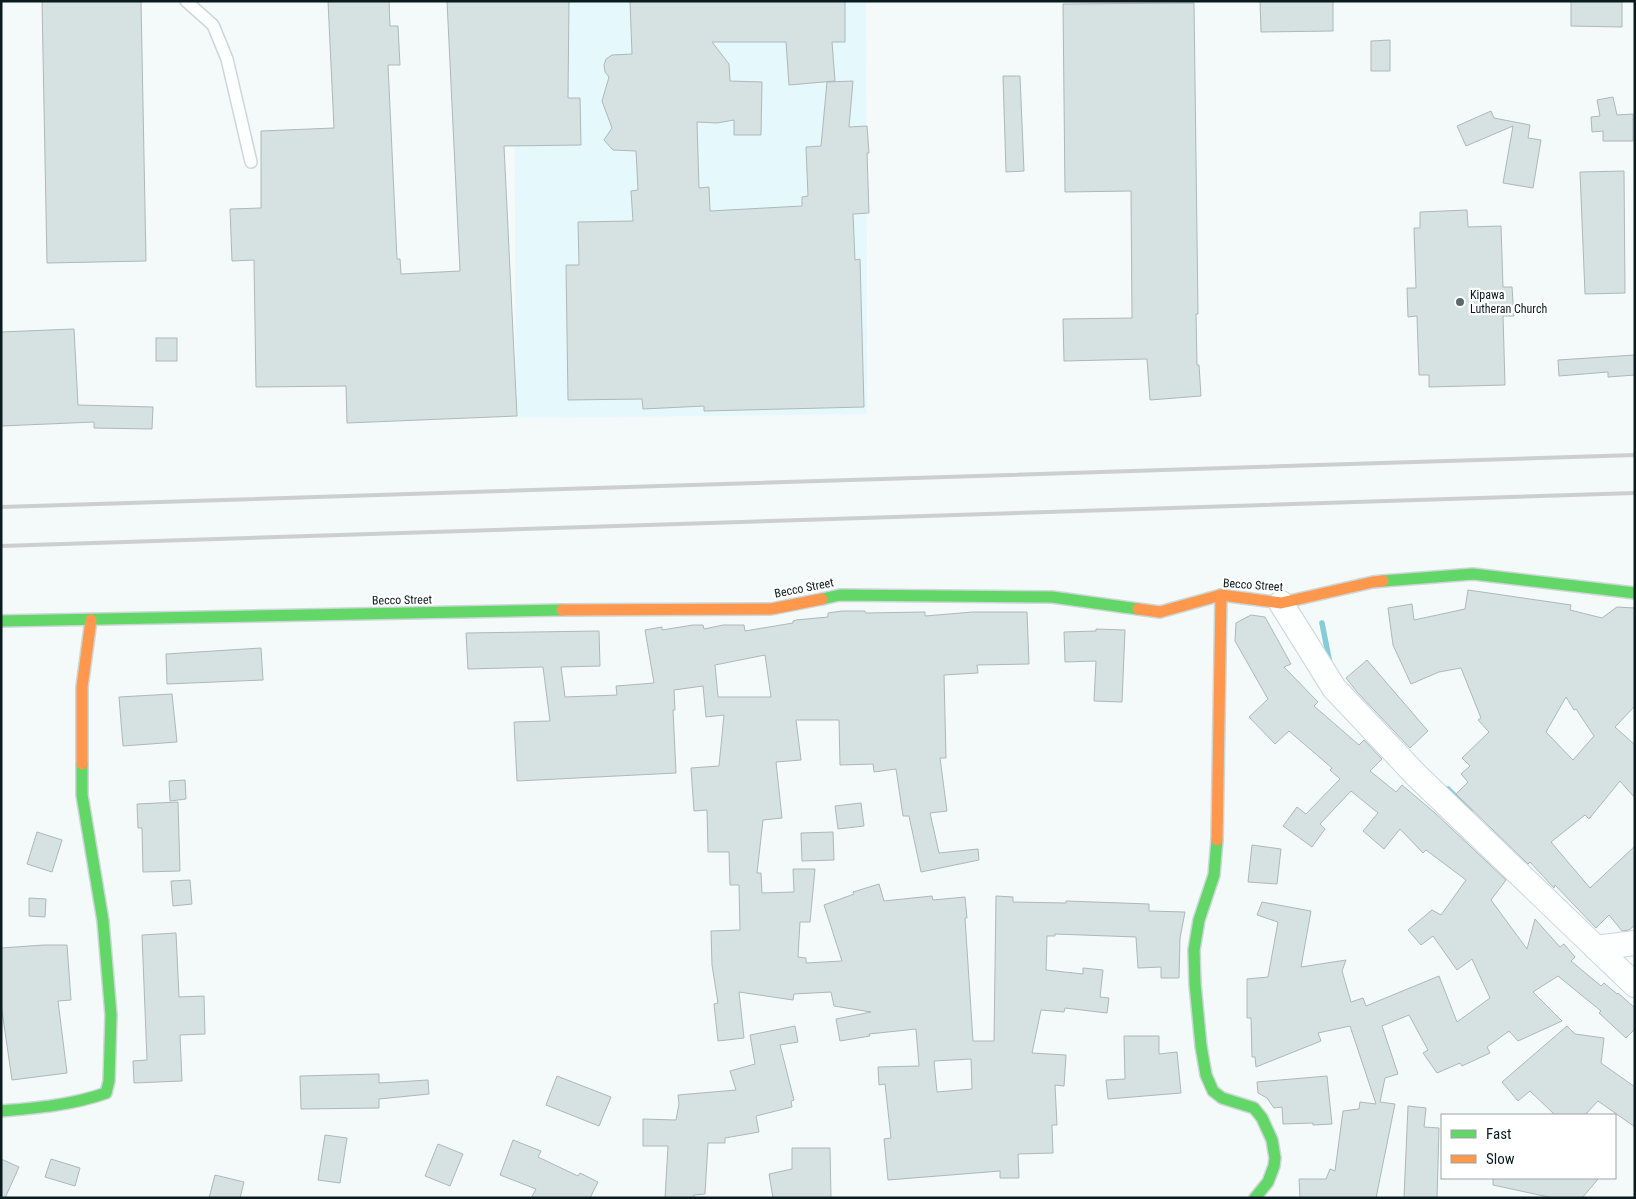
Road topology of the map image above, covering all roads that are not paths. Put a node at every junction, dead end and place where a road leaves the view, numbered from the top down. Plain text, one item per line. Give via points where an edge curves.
1 (186, 1) edge
2 (251, 162) dead end
3 (1635, 593) edge
4 (1221, 595) junction
5 (1281, 603) junction
6 (90, 620) junction
7 (1, 621) edge
8 (1635, 943) edge
9 (1596, 948) junction
10 (1635, 985) edge
11 (1, 1111) edge
12 (1255, 1198) edge

1 - 2 lane via 213,25 227,59
3 - 5 street, Becco Street via 1473,574 1373,582
4 - 5 street, Becco Street
4 - 6 street, Becco Street via 1160,612 1052,597 840,595 770,608
4 - 12 street via 1215,867 1197,928 1194,984 1206,1078 1214,1093 1229,1102 1256,1109 1274,1143 1275,1168 1268,1184
5 - 9 street via 1334,688 1417,776
6 - 7 street, Becco Street
6 - 11 street via 82,687 82,795 103,921 111,1015 109,1080 106,1093 94,1098
8 - 9 street
9 - 10 street

